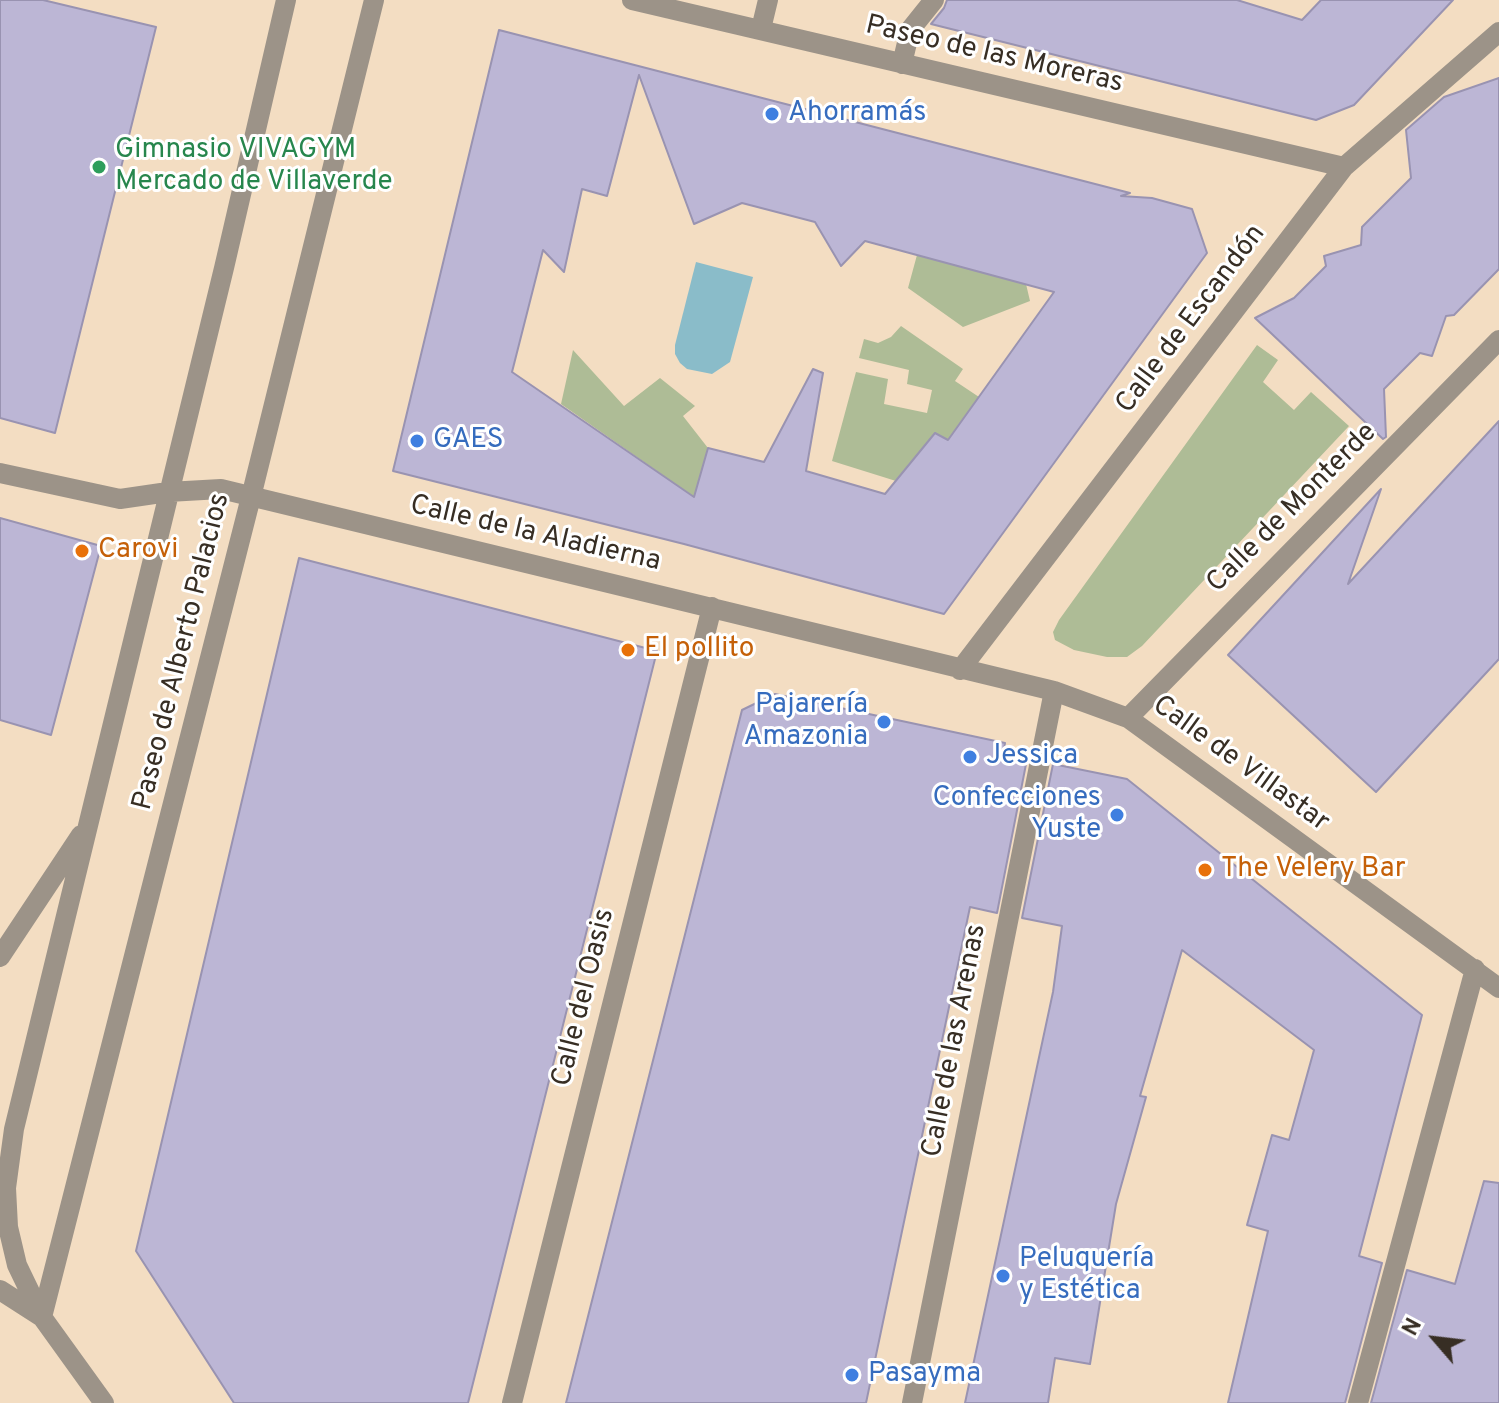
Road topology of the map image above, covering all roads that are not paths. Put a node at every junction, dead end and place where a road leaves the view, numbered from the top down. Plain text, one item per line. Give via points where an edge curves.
1 (286, 0) edge
2 (374, 0) edge
3 (632, 0) edge
4 (768, 0) edge
5 (934, 0) edge
6 (761, 29) junction
7 (1499, 32) edge
8 (902, 64) junction
9 (1344, 167) junction
10 (1499, 340) edge
11 (0, 473) edge
12 (168, 492) junction
13 (251, 497) junction
14 (712, 607) junction
15 (960, 670) junction
16 (1054, 691) junction
17 (1128, 718) junction
18 (89, 822) junction
19 (0, 957) edge
20 (1475, 969) junction
21 (1499, 988) edge
22 (0, 1290) edge
23 (42, 1317) junction
24 (104, 1403) edge
25 (512, 1403) edge
26 (912, 1403) edge
27 (1358, 1403) edge

1 - 12 street, Paseo de Alberto Palacios
2 - 13 street, Paseo de Alberto Palacios
3 - 6 street, Paseo de las Moreras
4 - 6 street
5 - 8 street via 910,30
6 - 8 street, Paseo de las Moreras
7 - 9 street, Calle de Escandón
8 - 9 street, Paseo de las Moreras
9 - 15 street, Calle de Escandón
10 - 17 street, Calle de Monterde
11 - 12 street, Calle de la Aladierna via 120,499
12 - 13 street, Calle de la Aladierna via 221,489
12 - 18 street, Paseo de Alberto Palacios
13 - 14 street, Calle de la Aladierna
13 - 23 street, Paseo de Alberto Palacios
14 - 15 street, Calle de la Aladierna
14 - 25 street, Calle del Oasis
15 - 16 street, Calle de la Aladierna
16 - 17 street, Calle de Villastar
16 - 26 street, Calle de las Arenas
17 - 20 street, Calle de Villastar
18 - 19 street
18 - 23 street, Paseo de Alberto Palacios via 14,1129 6,1188 17,1265
20 - 21 street, Calle de Villastar
20 - 27 street
22 - 23 street
23 - 24 street, Paseo de Alberto Palacios

